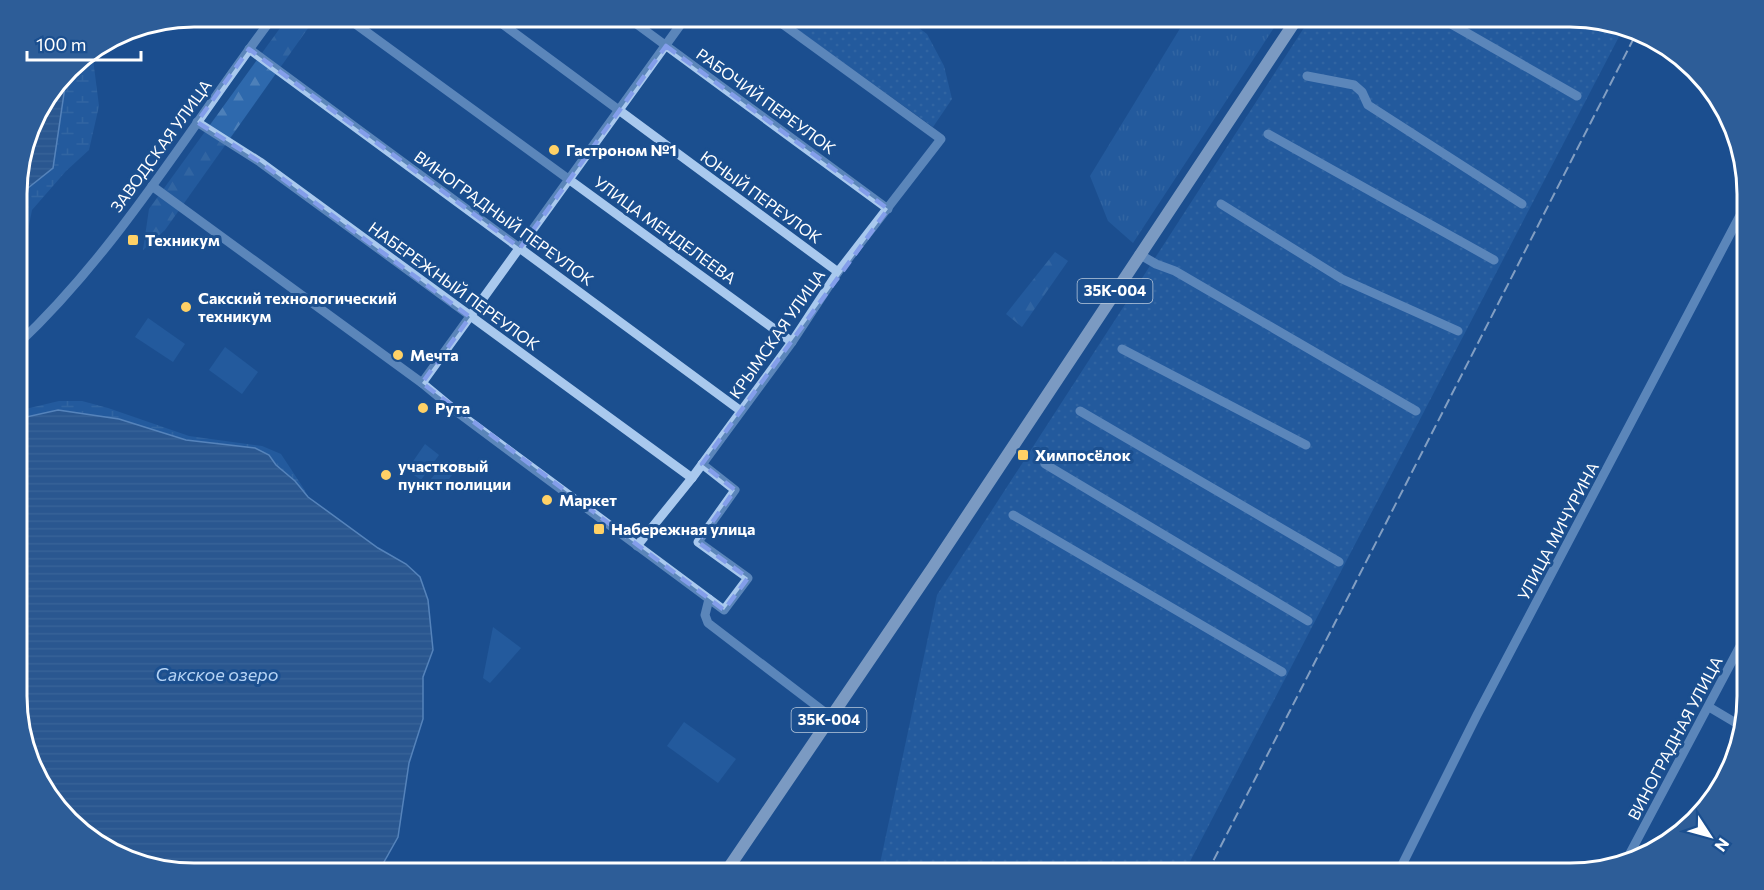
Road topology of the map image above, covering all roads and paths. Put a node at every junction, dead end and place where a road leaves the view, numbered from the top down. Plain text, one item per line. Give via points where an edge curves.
1 (265, 27) edge
2 (361, 27) edge
3 (508, 27) edge
4 (642, 27) edge
5 (678, 27) edge
6 (788, 27) edge
7 (1291, 27) edge
8 (1458, 27) edge
9 (666, 45) junction
10 (249, 49) junction
11 (1307, 76) dead end
12 (1577, 96) dead end
13 (619, 111) junction
14 (197, 122) junction
15 (1268, 134) dead end
16 (569, 179) junction
17 (152, 186) junction
18 (1221, 204) dead end
19 (1522, 204) dead end
20 (888, 209) junction
21 (1737, 221) edge
22 (520, 248) junction
23 (1139, 254) junction
24 (1494, 260) dead end
25 (838, 272) junction
26 (470, 317) junction
27 (1458, 331) dead end
28 (27, 335) edge
29 (792, 342) junction
30 (1122, 349) dead end
31 (422, 383) junction
32 (741, 411) junction
33 (1080, 411) dead end
34 (1416, 411) dead end
35 (1306, 446) dead end
36 (702, 464) junction
37 (1045, 464) dead end
38 (692, 478) junction
39 (1013, 515) dead end
40 (637, 546) junction
41 (1339, 562) dead end
42 (709, 599) junction
43 (1308, 621) dead end
44 (1737, 653) edge
45 (1282, 672) dead end
46 (1709, 708) junction
47 (831, 717) junction
48 (1735, 723) edge
49 (1631, 851) edge
50 (732, 863) edge
51 (1405, 863) edge

1 - 10 street, ЗАВОДСКАЯ УЛИЦА
2 - 16 street, УЛИЦА МЕНДЕЛЕЕВА
3 - 13 street, ЮНЫЙ ПЕРЕУЛОК
4 - 9 street, РАБОЧИЙ ПЕРЕУЛОК
5 - 9 street
6 - 20 street, КРЫМСКАЯ УЛИЦА via 941,138
7 - 23 main road, 35К-004
8 - 12 street
9 - 13 street
9 - 20 street, РАБОЧИЙ ПЕРЕУЛОК
10 - 14 street, ЗАВОДСКАЯ УЛИЦА
10 - 22 street, ВИНОГРАДНЫЙ ПЕРЕУЛОК
11 - 19 street via 1354,85 1368,105
13 - 16 street
13 - 25 street, ЮНЫЙ ПЕРЕУЛОК
14 - 17 street, ЗАВОДСКАЯ УЛИЦА
14 - 26 street, НАБЕРЕЖНЫЙ ПЕРЕУЛОК via 260,162
15 - 24 street
16 - 22 street
16 - 29 street, УЛИЦА МЕНДЕЛЕЕВА
17 - 28 street, ЗАВОДСКАЯ УЛИЦА via 65,298
17 - 31 street
18 - 27 street via 1342,279
20 - 25 street, КРЫМСКАЯ УЛИЦА
21 - 51 street, УЛИЦА МИЧУРИНА via 1477,715
22 - 26 street
22 - 32 street, ВИНОГРАДНЫЙ ПЕРЕУЛОК
23 - 34 street
23 - 47 main road, 35К-004
25 - 29 street, КРЫМСКАЯ УЛИЦА
26 - 31 street
26 - 38 street, НАБЕРЕЖНЫЙ ПЕРЕУЛОК
29 - 32 street, КРЫМСКАЯ УЛИЦА
30 - 35 street
31 - 40 street
32 - 36 street, КРЫМСКАЯ УЛИЦА
33 - 41 street
36 - 38 street, КРЫМСКАЯ УЛИЦА
36 - 42 street via 735,490 698,542 748,578 724,610
37 - 43 street
38 - 40 street, КРЫМСКАЯ УЛИЦА
39 - 45 street
40 - 42 street
42 - 47 street via 705,615 708,623
44 - 46 street, ВИНОГРАДНАЯ УЛИЦА
46 - 48 street
46 - 49 street, ВИНОГРАДНАЯ УЛИЦА
47 - 50 main road, 35К-004

